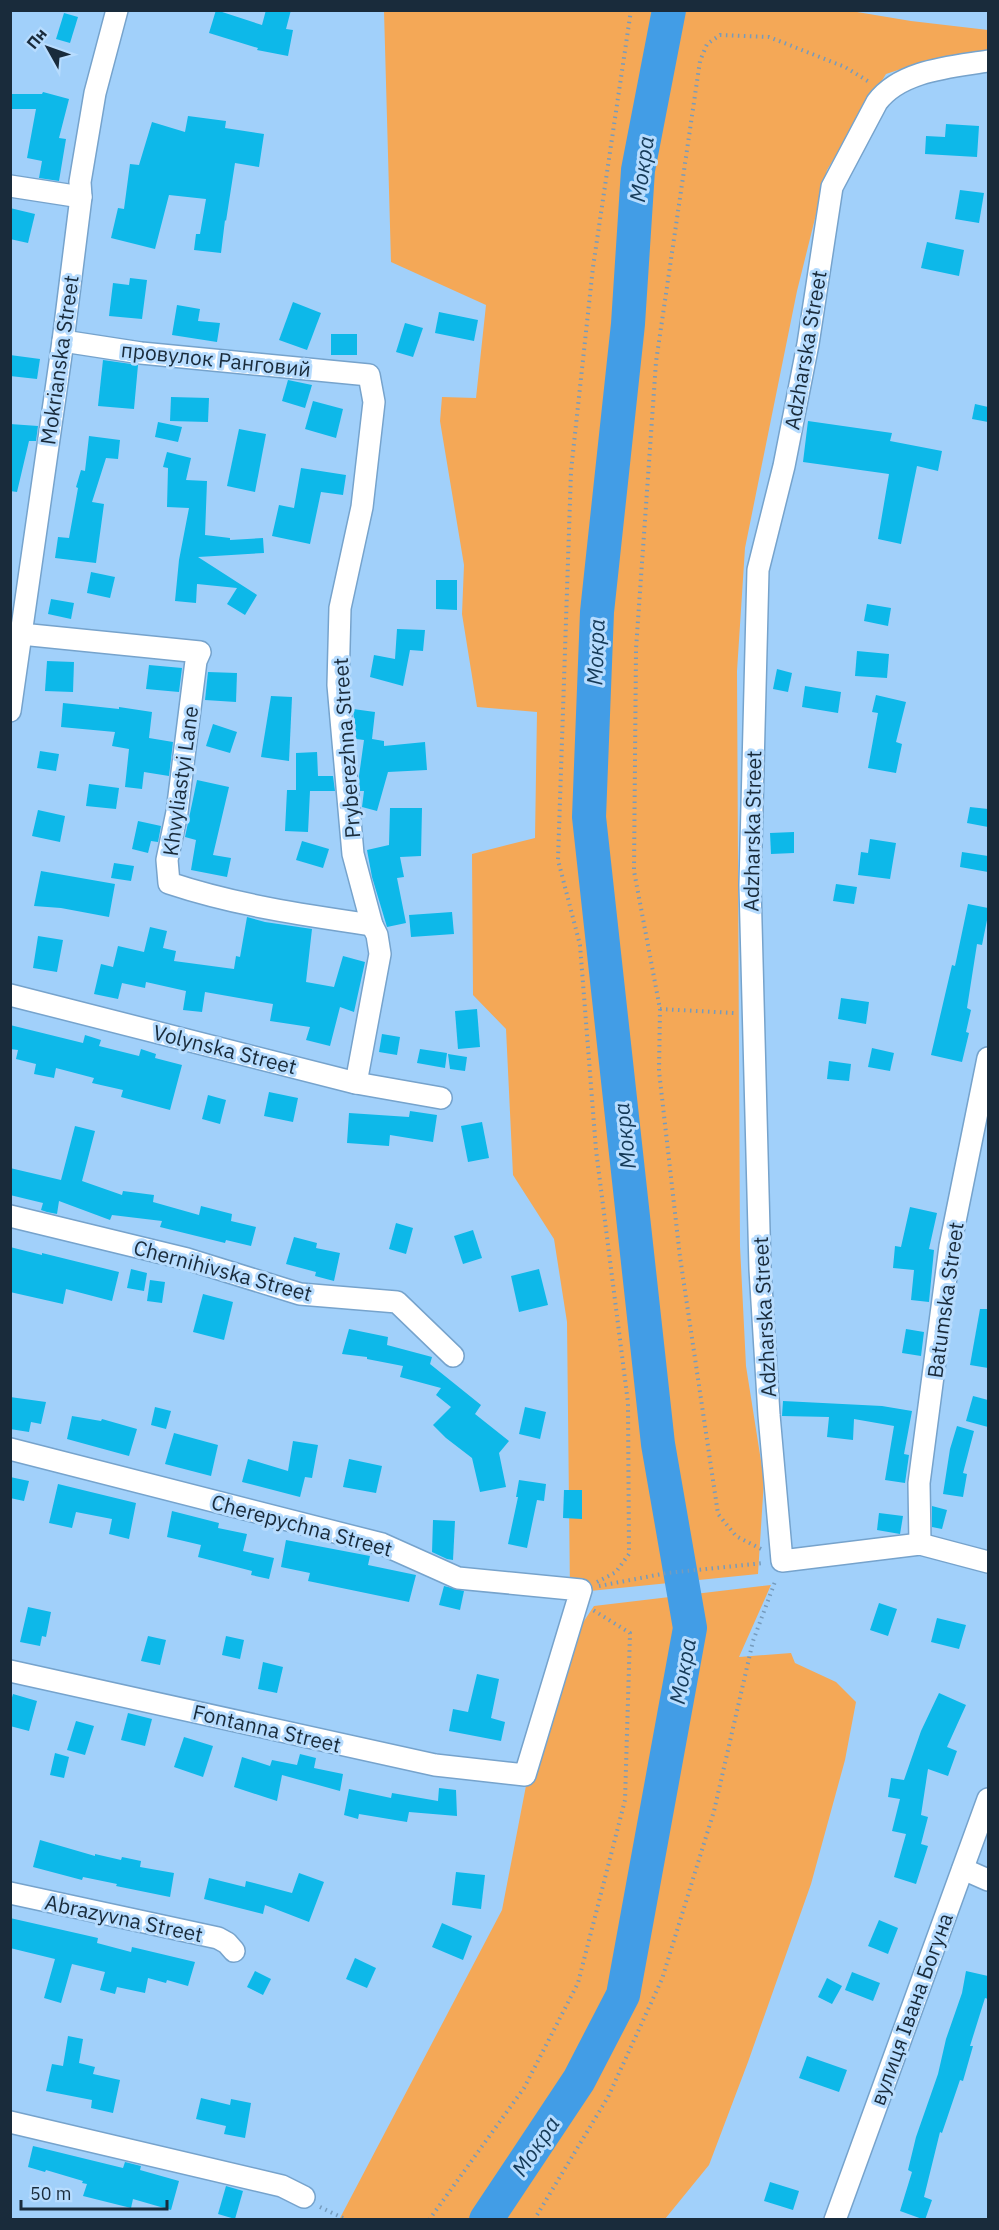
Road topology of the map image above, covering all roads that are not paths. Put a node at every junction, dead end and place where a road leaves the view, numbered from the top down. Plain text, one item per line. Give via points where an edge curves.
1 (117, 10) edge
2 (988, 61) edge
3 (10, 186) edge
4 (81, 197) junction
5 (63, 341) junction
6 (369, 375) joint
7 (21, 634) junction
8 (10, 711) edge
9 (372, 925) junction
10 (10, 995) edge
11 (988, 1058) edge
12 (356, 1083) junction
13 (441, 1098) dead end
14 (10, 1216) edge
15 (453, 1356) dead end
16 (10, 1449) edge
17 (920, 1544) junction
18 (988, 1562) edge
19 (10, 1671) edge
20 (525, 1775) joint
21 (988, 1799) edge
22 (963, 1869) junction
23 (988, 1880) edge
24 (10, 1893) edge
25 (234, 1951) dead end
26 (10, 2122) edge
27 (304, 2197) road end
28 (835, 2220) edge

1 - 4 street, Mokrianska Street via 95,93
2 - 17 street, Adzharska Street via 927,71 885,91 832,187 808,344 758,570 750,885 760,1269 782,1561
3 - 4 street
4 - 5 street, Mokrianska Street
5 - 6 street, провулок Ранговий
5 - 7 street, Mokrianska Street
6 - 9 street, Pryberezhna Street via 374,402 362,507 340,609 338,685 353,854
7 - 8 street, Mokrianska Street
7 - 9 street, Khvyliastyi Lane via 200,652 167,860 169,883 201,894 291,913
9 - 12 street, Pryberezhna Street via 380,954
10 - 12 street, Volynska Street
11 - 17 street, Batumska Street via 950,1246 919,1483
12 - 13 street, Volynska Street
14 - 15 street, Chernihivska Street via 187,1259 300,1294 397,1302
16 - 20 street, Cherepychna Street via 382,1544 458,1578 579,1595
17 - 18 street
19 - 20 street, Fontanna Street via 435,1765
21 - 22 street, вулиця Івана Богуна
22 - 23 street
22 - 28 street, вулиця Івана Богуна
24 - 25 street, Abrazyvna Street via 218,1938
26 - 27 street via 282,2186

